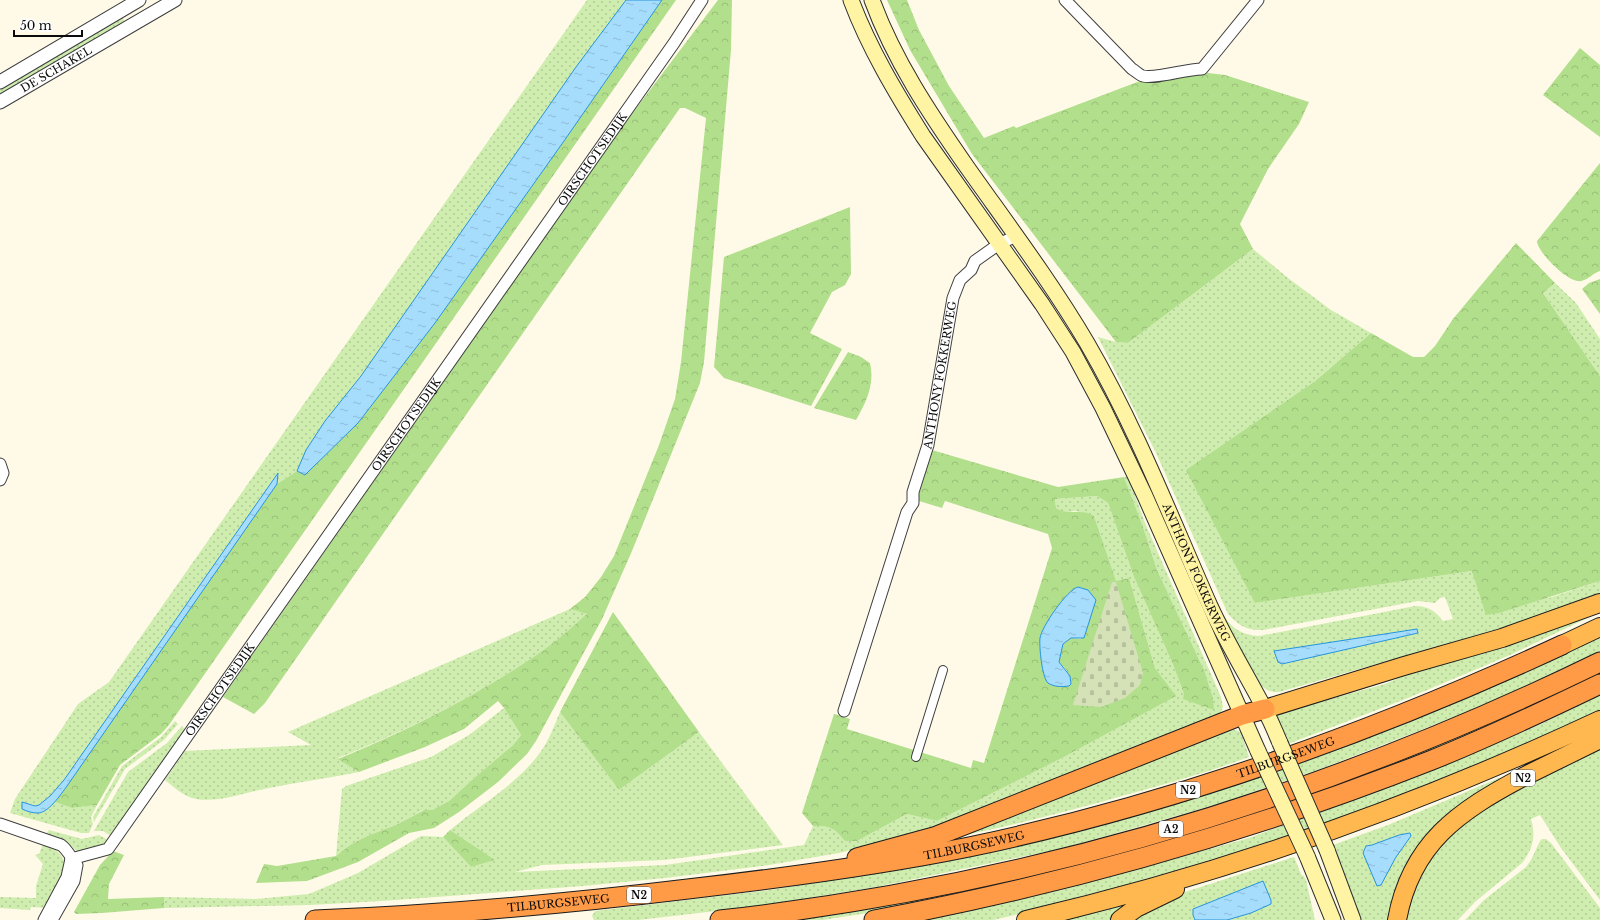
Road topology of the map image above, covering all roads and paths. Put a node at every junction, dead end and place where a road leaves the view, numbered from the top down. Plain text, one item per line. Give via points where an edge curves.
1 (139, 0) edge
2 (175, 0) edge
3 (702, 0) edge
4 (851, 0) edge
5 (872, 0) edge
6 (1065, 0) edge
7 (1258, 0) edge
8 (0, 82) edge
9 (0, 102) edge
10 (1016, 236) junction
11 (1001, 247) junction
12 (0, 464) edge
13 (0, 480) edge
14 (1600, 603) edge
15 (1600, 627) edge
16 (1562, 645) joint
17 (1600, 662) edge
18 (943, 670) dead end
19 (1600, 684) edge
20 (1265, 709) junction
21 (844, 711) dead end
22 (1242, 715) junction
23 (1600, 720) edge
24 (1600, 739) edge
25 (916, 757) dead end
26 (0, 824) edge
27 (71, 859) junction
28 (1206, 873) junction
29 (797, 877) junction
30 (44, 920) edge
31 (52, 920) edge
32 (315, 920) edge
33 (720, 920) edge
34 (874, 920) edge
35 (1026, 920) edge
36 (1120, 920) edge
37 (1333, 920) edge
38 (1353, 920) edge
39 (1397, 920) edge

1 - 8 street, DE SCHAKEL
2 - 9 street, DE SCHAKEL
3 - 27 street, OIRSCHOTSEDIJK via 108,849
4 - 11 main road, ANTHONY FOKKERWEG via 872,47 905,108
5 - 10 main road, ANTHONY FOKKERWEG via 888,38 938,125
6 - 7 street via 1132,69 1150,77 1202,69
10 - 11 street, ANTHONY FOKKERWEG
10 - 20 main road, ANTHONY FOKKERWEG via 1087,343 1101,369 1145,458 1219,624
11 - 21 street, ANTHONY FOKKERWEG via 976,261 960,280 953,298 928,445 913,492 913,503 907,512
11 - 22 main road, ANTHONY FOKKERWEG via 1073,352 1103,408
12 - 13 street via 3,472
14 - 20 highway via 1502,638
15 - 16 highway, TILBURGSEWEG / N2
16 - 29 highway, TILBURGSEWEG / N2 via 1414,710 1212,783 1061,825 972,846
17 - 33 highway, A2 via 1528,698 1425,741 1221,815 1066,858 979,878 836,904
18 - 25 street
19 - 34 highway, A2 via 1433,759 1226,833 1070,877
20 - 22 highway
20 - 38 main road, ANTHONY FOKKERWEG, bridge via 1327,850
22 - 29 highway, N2 via 934,836
22 - 37 main road, ANTHONY FOKKERWEG, bridge via 1307,856
23 - 28 highway, N2 via 1505,763 1416,799
24 - 39 highway, N2 via 1464,811 1432,844 1413,872
26 - 27 street via 61,845
27 - 30 street via 67,877
27 - 31 street via 77,865 74,881
28 - 35 highway, N2
28 - 36 highway, N2 via 1136,908
29 - 32 highway, TILBURGSEWEG / N2 via 584,902 390,917

